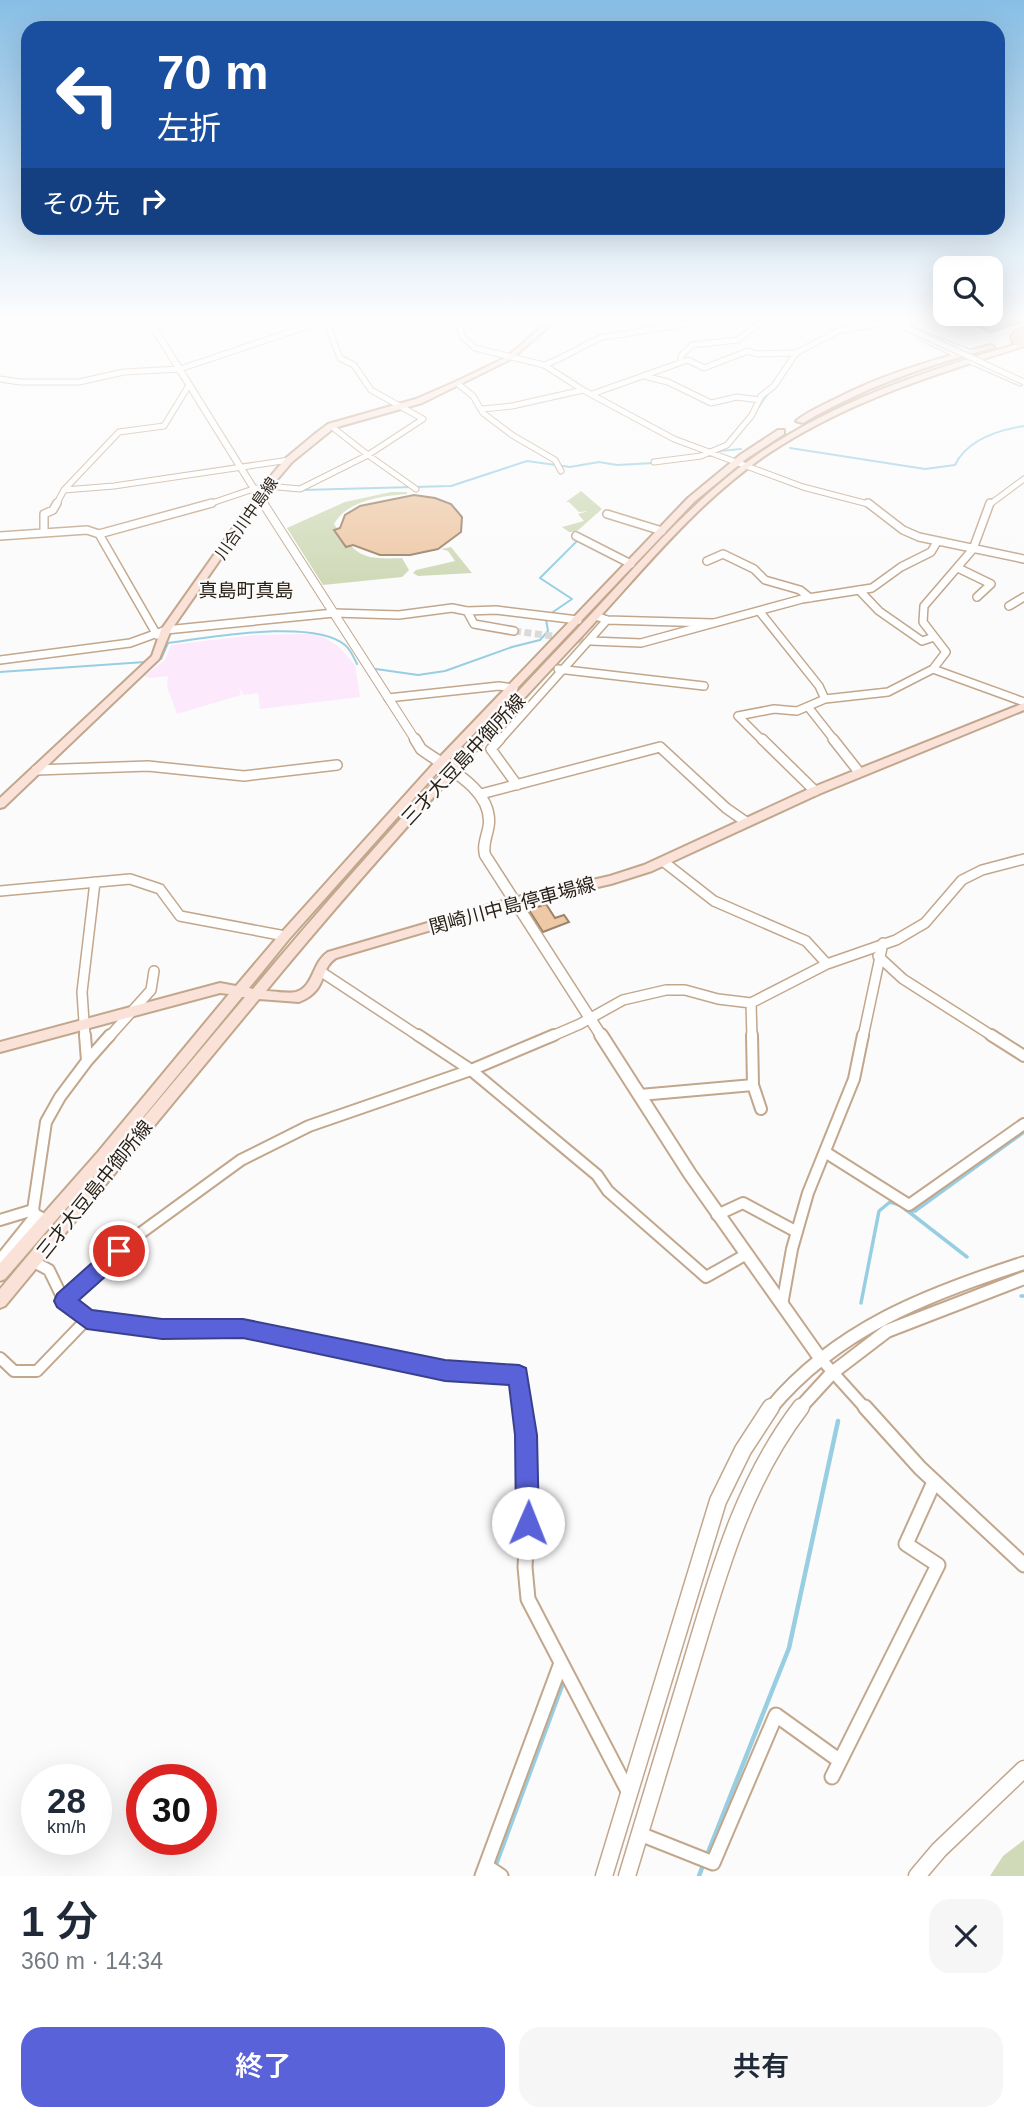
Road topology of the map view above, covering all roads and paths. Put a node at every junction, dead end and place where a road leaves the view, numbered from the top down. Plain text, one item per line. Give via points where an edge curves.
1 (177, 405) edge
2 (202, 405) edge
3 (398, 405) edge
4 (407, 405) edge
5 (479, 405) edge
6 (518, 405) edge
7 (611, 405) edge
8 (757, 405) edge
9 (828, 405) edge
10 (851, 405) edge
11 (401, 407) junction
12 (483, 409) junction
13 (331, 426) junction
14 (713, 452) junction
15 (368, 455) junction
16 (289, 460) junction
17 (653, 462) dead end
18 (743, 463) junction
19 (561, 467) dead end
20 (244, 469) junction
21 (1024, 479) edge
22 (267, 486) junction
23 (256, 488) junction
24 (414, 488) dead end
25 (64, 490) junction
26 (259, 498) junction
27 (607, 514) dead end
28 (662, 531) junction
29 (44, 532) junction
30 (99, 534) junction
31 (0, 536) edge
32 (576, 536) dead end
33 (937, 542) junction
34 (973, 549) junction
35 (1024, 559) edge
36 (707, 561) dead end
37 (631, 564) junction
38 (958, 568) junction
39 (859, 590) junction
40 (977, 597) dead end
41 (1024, 597) edge
42 (810, 598) junction
43 (1010, 606) dead end
44 (467, 611) junction
45 (334, 612) junction
46 (760, 612) junction
47 (596, 616) junction
48 (578, 620) junction
49 (607, 620) junction
50 (718, 625) junction
51 (166, 630) junction
52 (514, 631) tunnel mouth
53 (157, 635) junction
54 (931, 638) junction
55 (591, 641) tunnel mouth
56 (0, 660) edge
57 (549, 667) junction
58 (933, 669) junction
59 (561, 670) junction
60 (704, 686) dead end
61 (514, 688) junction
62 (388, 698) junction
63 (825, 699) junction
64 (1024, 704) edge
65 (810, 708) junction
66 (337, 765) dead end
67 (444, 767) junction
68 (36, 770) junction
69 (859, 772) junction
70 (517, 785) junction
71 (815, 791) junction
72 (481, 794) junction
73 (0, 804) edge
74 (746, 822) junction
75 (1024, 859) edge
76 (664, 862) junction
77 (95, 882) junction
78 (0, 891) edge
79 (513, 902) junction
80 (285, 936) junction
81 (883, 943) junction
82 (878, 956) junction
83 (827, 964) junction
84 (154, 971) dead end
85 (320, 971) junction
86 (241, 991) junction
87 (256, 994) junction
88 (751, 1003) junction
89 (132, 1010) junction
90 (591, 1019) junction
91 (85, 1023) junction
92 (0, 1047) edge
93 (1024, 1056) edge
94 (87, 1060) junction
95 (471, 1070) junction
96 (753, 1085) junction
97 (640, 1095) junction
98 (761, 1110) dead end
99 (1024, 1124) edge
100 (825, 1152) junction
101 (39, 1215) junction
102 (717, 1215) junction
103 (0, 1220) edge
104 (797, 1232) junction
105 (745, 1255) junction
106 (0, 1259) edge
107 (34, 1262) junction
108 (1024, 1263) edge
109 (0, 1274) edge
110 (1024, 1278) edge
111 (0, 1301) edge
112 (64, 1301) junction
113 (782, 1305) junction
114 (87, 1319) junction
115 (0, 1358) edge
116 (820, 1358) junction
117 (832, 1373) junction
118 (934, 1482) junction
119 (1024, 1565) edge
120 (561, 1663) junction
121 (840, 1761) junction
122 (1024, 1769) edge
123 (832, 1777) dead end
124 (630, 1794) junction
125 (640, 1834) junction
126 (484, 1871) edge
127 (501, 1876) edge
128 (604, 1876) edge
129 (627, 1876) edge
130 (917, 1876) edge

1 - 25 street via 164,426 119,432
2 - 20 street
3 - 11 street
4 - 11 main road, 川合川中島線
5 - 12 street
6 - 12 street
7 - 14 street via 674,439
8 - 14 street via 727,445
9 - 18 main road, 三才大豆島中御所線 via 765,441
10 - 18 main road, 三才大豆島中御所線
11 - 13 main road, 川合川中島線
11 - 15 street via 423,419 390,445
12 - 19 street via 512,435
13 - 15 street
13 - 16 main road, 川合川中島線
14 - 17 street
14 - 18 street
15 - 22 street via 300,489
15 - 24 street
16 - 20 street
16 - 22 main road, 川合川中島線
18 - 28 main road, 三才大豆島中御所線 via 691,500
18 - 33 street via 803,487 870,504 903,530
18 - 47 main road, 三才大豆島中御所線
20 - 23 street
20 - 25 street
21 - 34 street via 990,503
22 - 26 main road, 川合川中島線
23 - 26 street
23 - 30 street
25 - 29 street via 53,510 44,514
26 - 45 street
26 - 51 main road, 川合川中島線
27 - 28 street
28 - 37 main road, 三才大豆島中御所線
29 - 30 street via 87,530
29 - 31 street
30 - 53 street
32 - 37 street
33 - 34 street
33 - 39 street via 917,561 872,588
34 - 35 street
34 - 38 street
36 - 42 street via 723,554 754,569 765,580 800,590
37 - 48 main road, 三才大豆島中御所線
38 - 40 street via 990,584
38 - 54 street via 924,606 922,615
39 - 42 street
39 - 54 street via 879,611 922,641
41 - 43 street
42 - 46 street
44 - 45 street
44 - 48 street
44 - 52 street via 474,624
45 - 51 street
45 - 62 street
46 - 50 street
46 - 63 street
47 - 49 street
47 - 57 main road, 三才大豆島中御所線
48 - 61 main road, 三才大豆島中御所線
49 - 50 street
49 - 59 street
50 - 55 street via 641,643
51 - 53 street
51 - 68 main road, 川合川中島線 via 156,657
53 - 56 street via 130,643
54 - 58 street via 946,652
57 - 59 street
57 - 67 main road, 三才大豆島中御所線
58 - 63 street via 888,692
58 - 64 street
59 - 60 street
59 - 70 street via 491,749
61 - 62 street
61 - 67 main road, 三才大豆島中御所線
62 - 67 street via 421,749
63 - 65 street
64 - 69 main road, 関崎川中島停車場線
65 - 69 street
65 - 71 street via 737,716
66 - 68 street via 244,776 148,766
67 - 72 street
67 - 80 main road, 三才大豆島中御所線
67 - 87 main road, 三才大豆島中御所線
68 - 73 main road, 川合川中島線
69 - 71 main road, 関崎川中島停車場線
70 - 72 street
70 - 74 street via 660,747
71 - 74 main road, 関崎川中島停車場線
72 - 79 street via 489,821 485,855
74 - 76 main road, 関崎川中島停車場線
75 - 81 street via 962,880 925,923
76 - 79 main road, 関崎川中島停車場線 via 611,880
76 - 83 street via 714,901 806,941
77 - 78 street
77 - 80 street via 145,881 163,891 171,911 180,916
77 - 91 street via 82,992
79 - 85 main road, 関崎川中島停車場線 via 332,955
79 - 90 street
80 - 86 main road, 三才大豆島中御所線
81 - 82 street
81 - 83 street
82 - 93 street via 903,979
82 - 100 street via 854,1079
83 - 88 street
84 - 89 street via 151,990
85 - 87 main road, 関崎川中島停車場線 via 314,986 299,997
85 - 95 street
86 - 87 main road, 関崎川中島停車場線
86 - 89 main road, 関崎川中島停車場線 via 220,988
86 - 101 main road, 三才大豆島中御所線
87 - 107 main road, 三才大豆島中御所線
88 - 90 street via 666,990 623,1000
88 - 96 street
89 - 91 main road, 関崎川中島停車場線
89 - 94 street
90 - 95 street
90 - 97 street
91 - 92 main road, 関崎川中島停車場線
91 - 94 street
94 - 101 street via 46,1122
95 - 105 street via 597,1175 608,1191 706,1277
95 - 112 street via 320,1122 241,1160 138,1235
96 - 97 street
96 - 98 street
97 - 102 street
99 - 100 street via 909,1205
100 - 104 street
101 - 103 street
101 - 106 street
101 - 109 main road, 三才大豆島中御所線
102 - 104 street via 743,1203
102 - 105 street
104 - 113 street
105 - 113 street
107 - 111 main road, 三才大豆島中御所線
107 - 112 street via 49,1270
108 - 116 street via 949,1286 887,1312
110 - 117 street via 887,1331
112 - 114 street
113 - 116 street
114 - 115 street via 37,1371 14,1371
114 - 120 street via 162,1329 243,1329 445,1371 519,1376 529,1501 528,1599
116 - 117 street
116 - 124 street via 766,1413 730,1472
117 - 118 street
117 - 125 street via 776,1440 746,1497 722,1560
118 - 119 street
118 - 121 street via 906,1544 938,1565
120 - 124 street
120 - 126 street
121 - 123 street
121 - 125 street via 776,1715 713,1863
122 - 130 street
124 - 128 street
125 - 129 street
126 - 127 street

